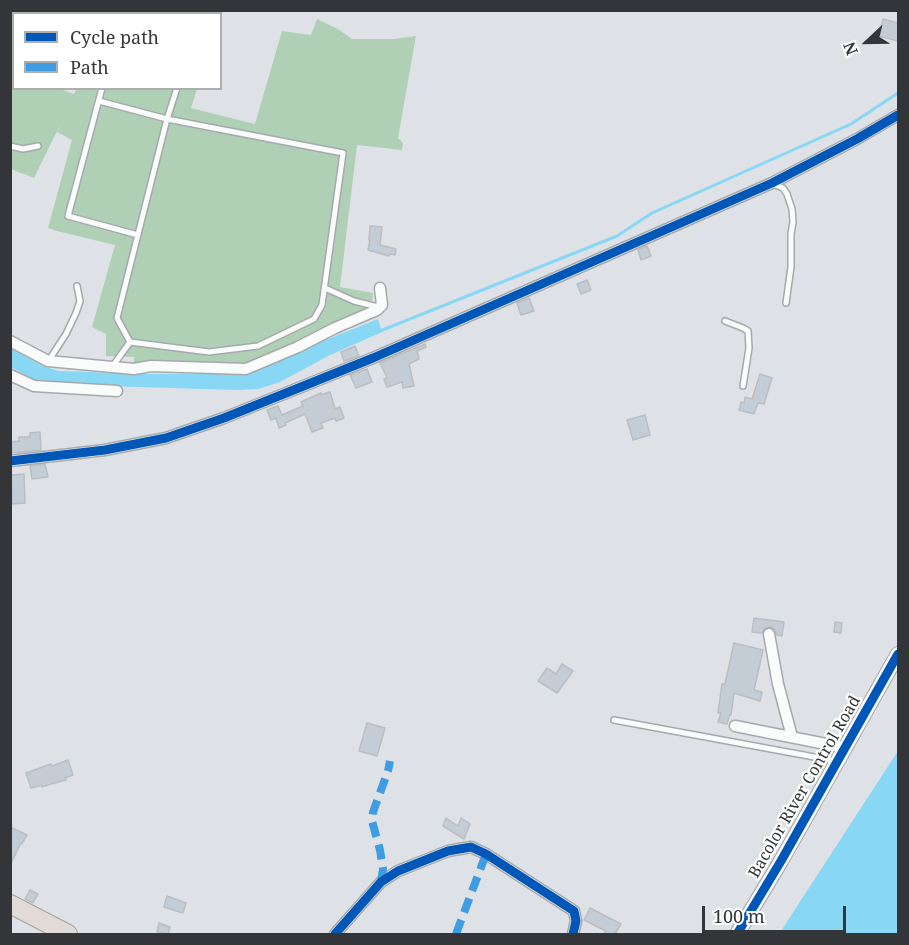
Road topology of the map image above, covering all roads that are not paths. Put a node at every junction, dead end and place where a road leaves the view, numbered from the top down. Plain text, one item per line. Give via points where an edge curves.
1 (102, 90) edge
2 (176, 90) edge
3 (99, 101) junction
4 (898, 115) edge
5 (167, 119) junction
6 (10, 146) edge
7 (38, 146) dead end
8 (772, 183) junction
9 (138, 235) junction
10 (78, 286) dead end
11 (325, 288) junction
12 (380, 288) dead end
13 (786, 303) dead end
14 (379, 307) junction
15 (725, 321) dead end
16 (10, 341) edge
17 (130, 342) junction
18 (48, 361) junction
19 (111, 368) junction
20 (10, 375) edge
21 (743, 386) dead end
22 (117, 391) dead end
23 (10, 461) edge
24 (769, 633) dead end
25 (898, 654) edge
26 (614, 720) dead end
27 (735, 726) dead end
28 (792, 737) junction
29 (846, 748) junction
30 (838, 762) junction
31 (10, 904) edge
32 (68, 934) edge
33 (334, 934) edge
34 (573, 934) edge
35 (737, 934) edge

1 - 3 lane
2 - 5 lane
3 - 5 lane
3 - 9 lane via 68,216
4 - 8 street
5 - 9 lane
5 - 11 lane via 343,153
6 - 7 lane
8 - 13 lane via 783,188 792,209
8 - 23 street via 374,358 224,418 166,438
9 - 17 lane via 117,318
10 - 18 lane via 80,301 76,313
11 - 14 lane
11 - 17 lane via 314,319 258,346 209,352
12 - 14 street
14 - 19 street via 246,369
15 - 21 lane via 748,331
16 - 18 street
17 - 19 lane
18 - 19 street
20 - 22 street via 34,386
24 - 28 street
25 - 29 street, Bacolor River Control Road
26 - 30 lane
27 - 28 street
28 - 29 street
29 - 30 street, Bacolor River Control Road
30 - 35 street, Bacolor River Control Road
31 - 32 highway
33 - 34 street via 381,882 398,871 448,850 471,847 574,910

